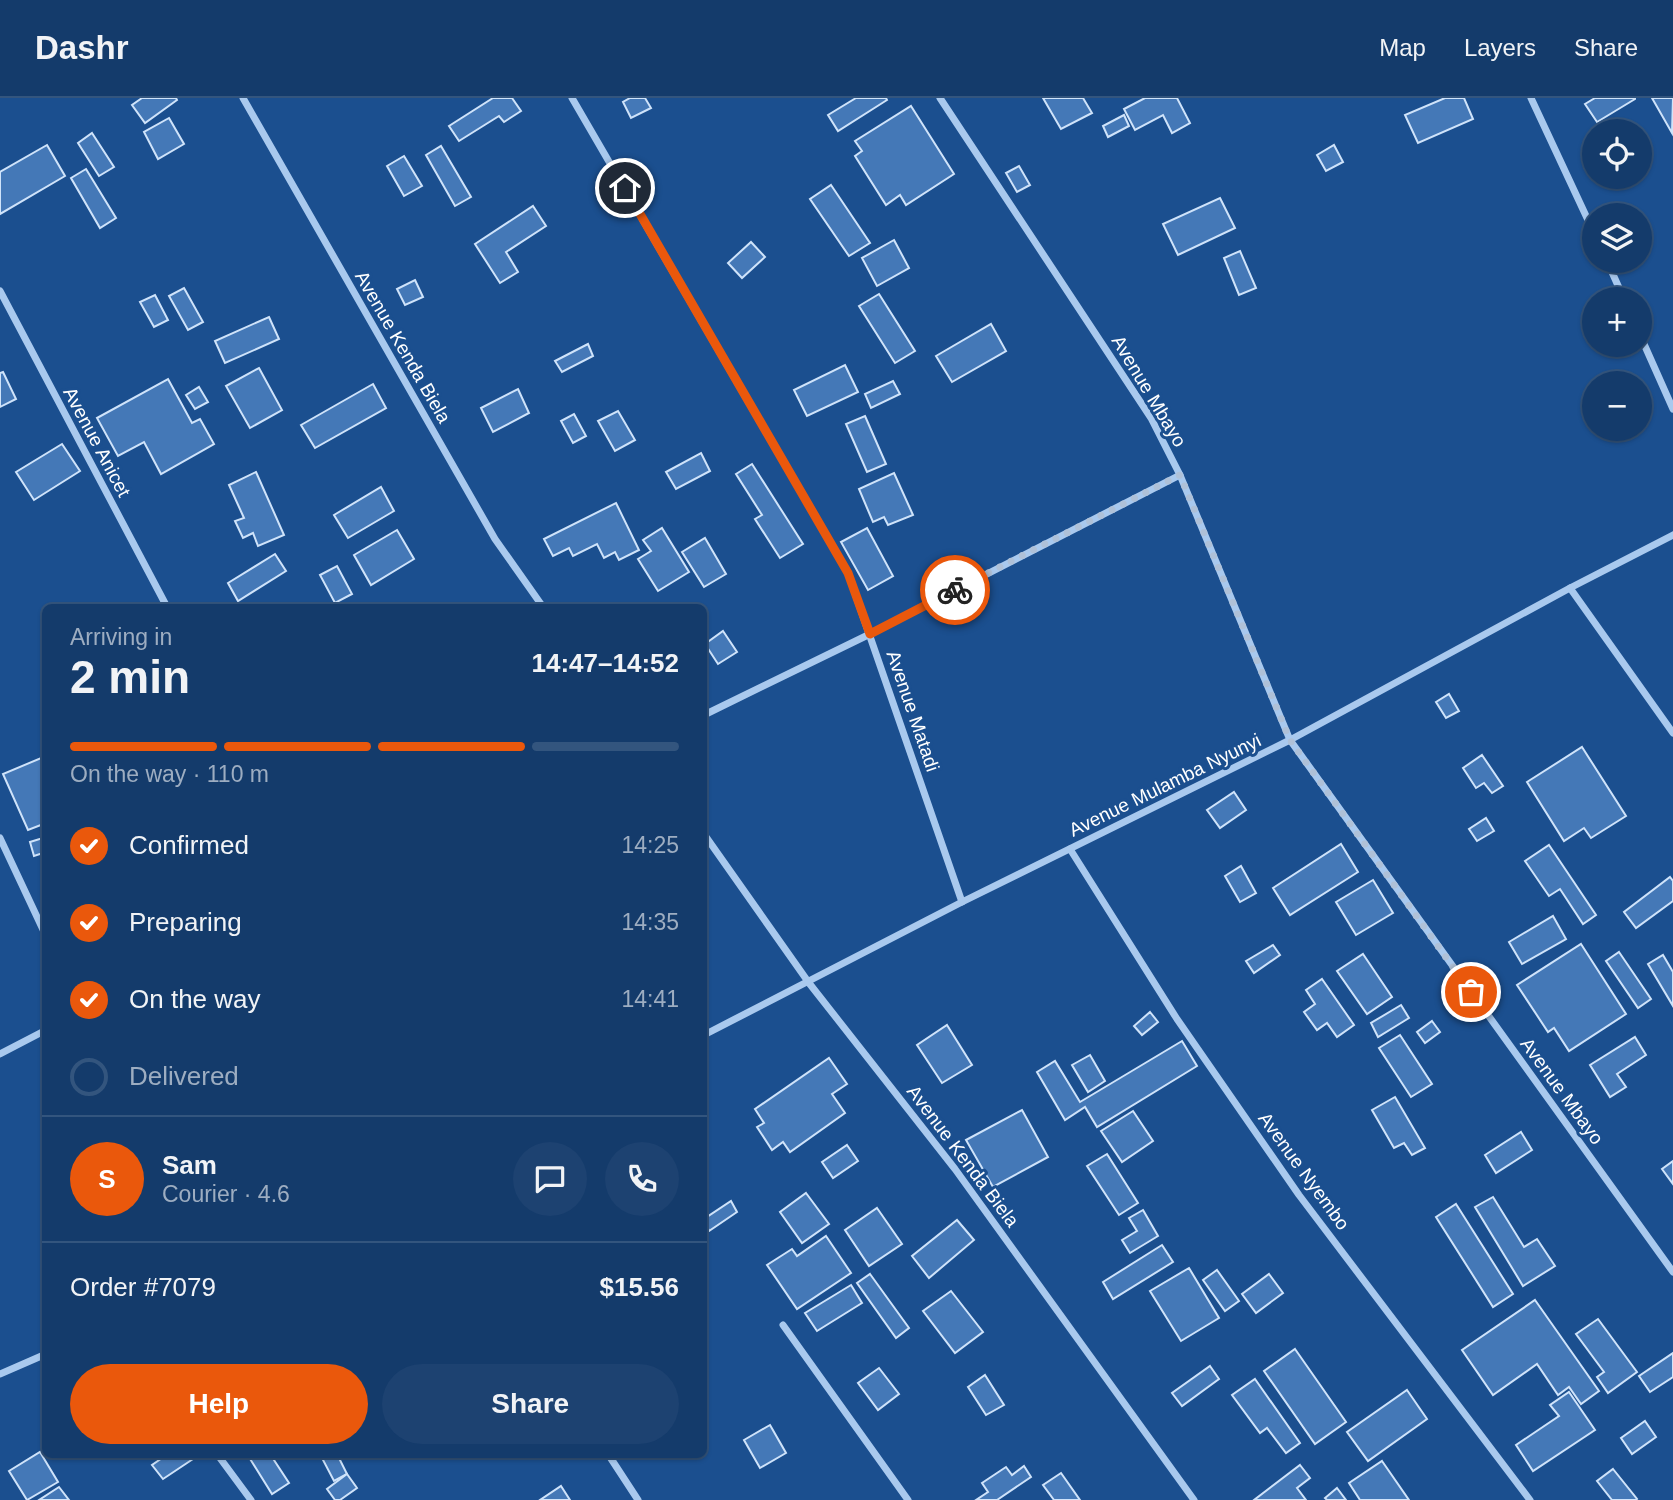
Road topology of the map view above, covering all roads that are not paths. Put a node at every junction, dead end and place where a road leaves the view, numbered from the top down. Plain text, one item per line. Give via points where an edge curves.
1 (243, 98) edge
2 (572, 98) edge
3 (940, 98) edge
4 (1531, 98) edge
5 (1582, 207) edge
6 (0, 291) edge
7 (1650, 357) edge
8 (1673, 409) edge
9 (1180, 475) junction
10 (1673, 536) edge
11 (1570, 588) junction
12 (165, 604) edge
13 (541, 604) edge
14 (870, 634) junction
15 (707, 714) edge
16 (1673, 733) edge
17 (1290, 740) junction
18 (0, 838) edge
19 (707, 838) edge
20 (1070, 849) junction
21 (962, 902) junction
22 (42, 927) edge
23 (809, 983) junction
24 (42, 1032) edge
25 (707, 1034) edge
26 (0, 1054) edge
27 (1673, 1272) edge
28 (783, 1325) dead end
29 (42, 1356) edge
30 (0, 1374) edge
31 (221, 1458) edge
32 (611, 1458) edge
33 (251, 1500) edge
34 (638, 1500) edge
35 (908, 1500) edge
36 (1195, 1500) edge
37 (1530, 1500) edge

1 - 13 street, Avenue Kenda Biela via 495,539
2 - 14 street, Avenue Matadi via 848,573
3 - 9 street, Avenue Mbayo via 1151,418
4 - 5 street
6 - 12 street, Avenue Anicet
7 - 8 street
9 - 14 street
9 - 17 street, Avenue Mbayo
10 - 11 street, Avenue Mulamba Nyunyi
11 - 16 street
11 - 17 street, Avenue Mulamba Nyunyi
14 - 15 street
14 - 21 street, Avenue Matadi
17 - 20 street, Avenue Mulamba Nyunyi
17 - 27 street, Avenue Mbayo
18 - 22 street
19 - 23 street, Avenue Kenda Biela
20 - 21 street, Avenue Mulamba Nyunyi
20 - 37 street, Avenue Nyembo via 1177,1019 1299,1195
21 - 23 street, Avenue Mulamba Nyunyi
23 - 25 street, Avenue Mulamba Nyunyi
23 - 36 street, Avenue Kenda Biela via 955,1169
24 - 26 street
28 - 35 street
29 - 30 street
31 - 33 street
32 - 34 street

